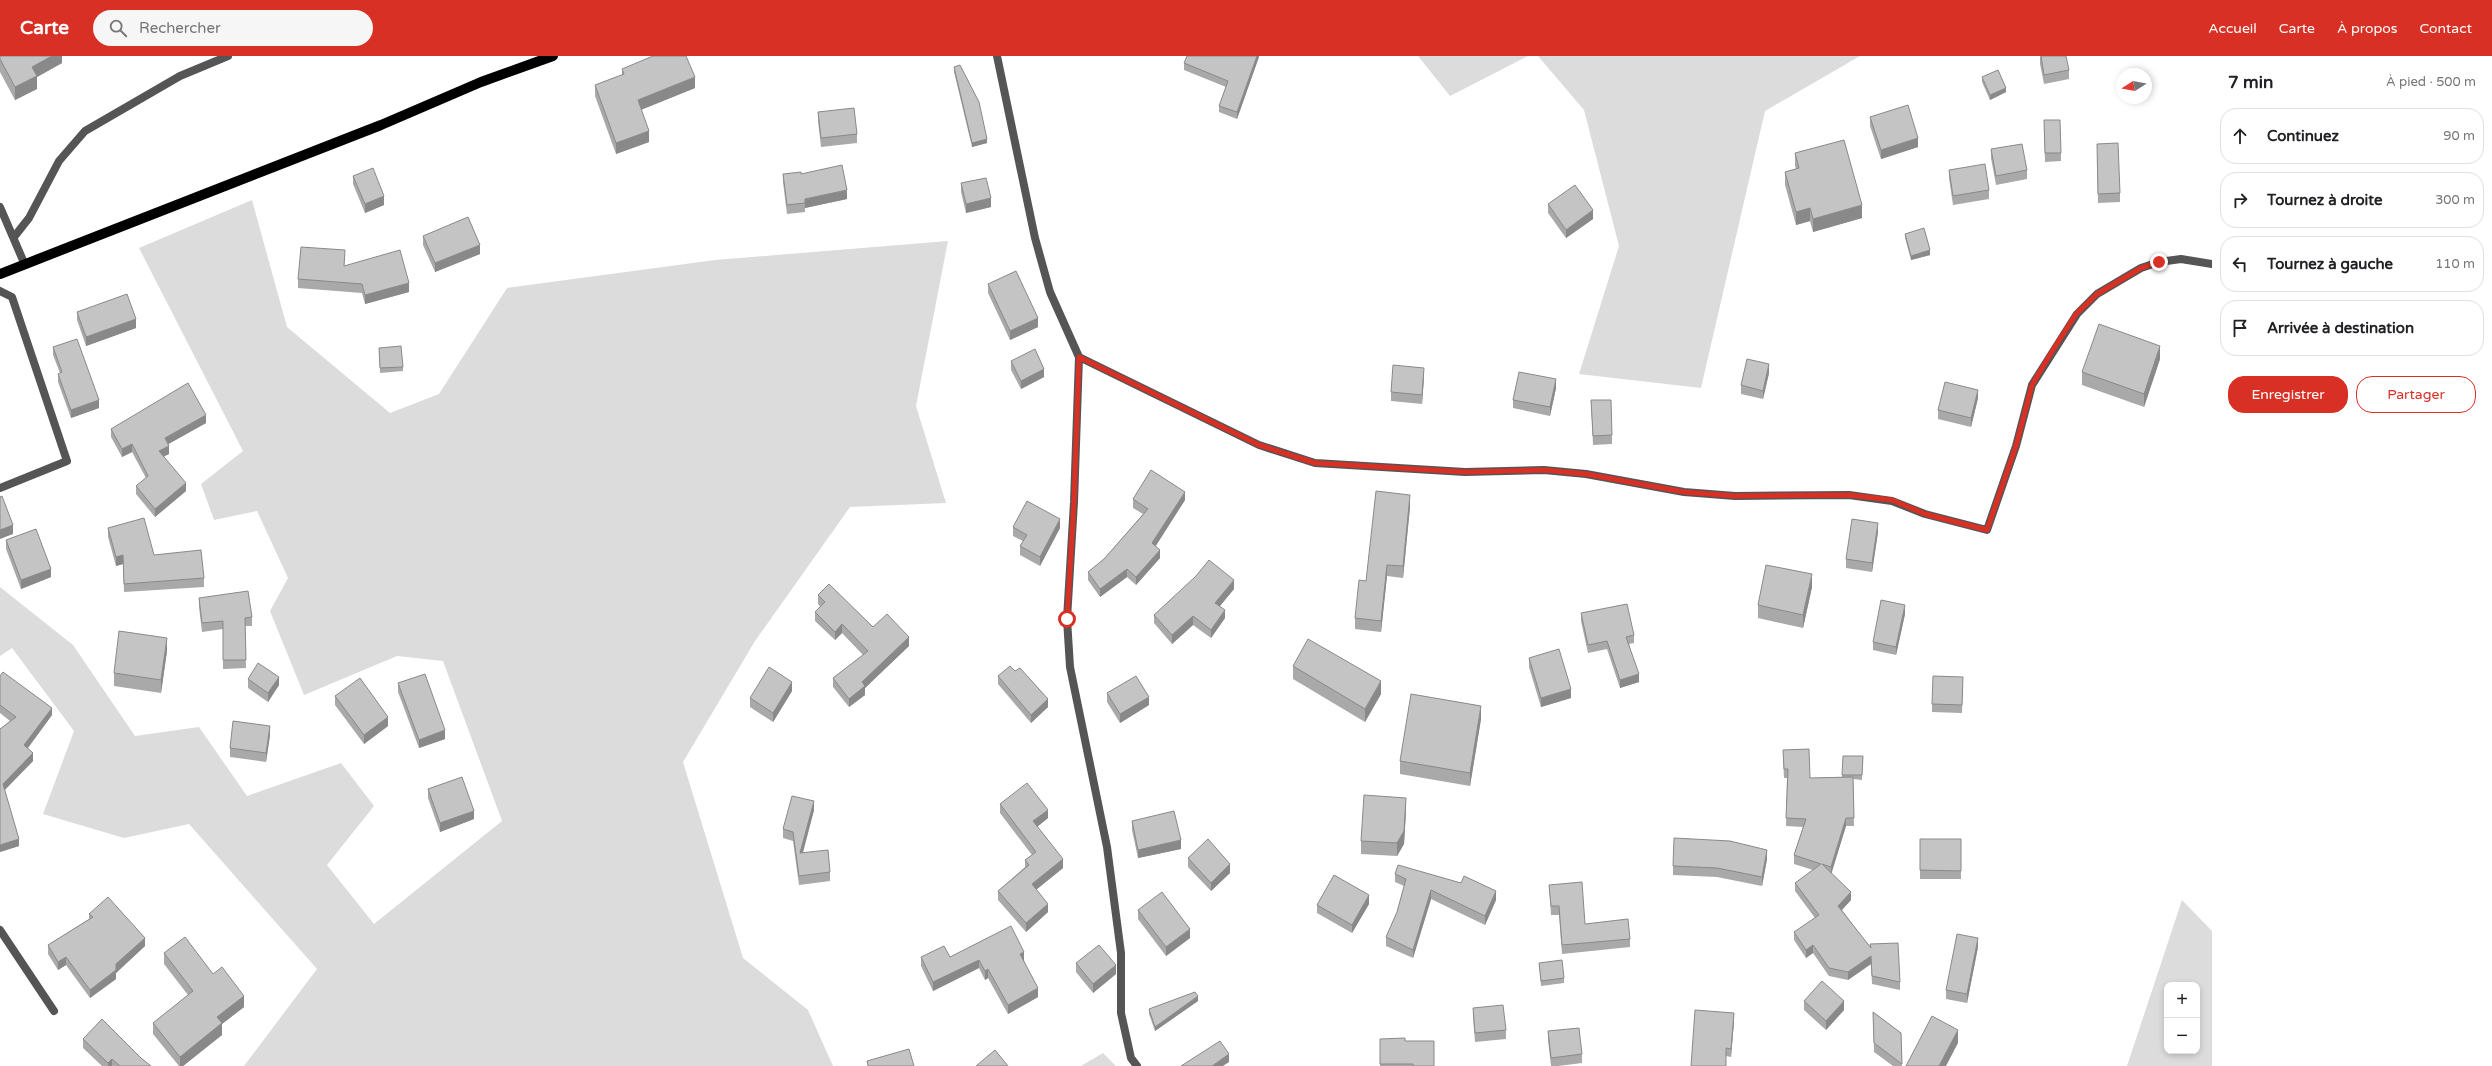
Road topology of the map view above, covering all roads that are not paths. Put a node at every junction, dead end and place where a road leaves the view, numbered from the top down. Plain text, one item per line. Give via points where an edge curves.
1 (228, 56) edge
2 (553, 56) edge
3 (997, 56) edge
4 (0, 208) edge
5 (14, 237) junction
6 (2212, 264) edge
7 (25, 265) junction
8 (0, 274) edge
9 (0, 291) edge
10 (1079, 357) junction
11 (0, 488) edge
12 (0, 930) edge
13 (54, 1011) dead end
14 (1137, 1066) edge

1 - 5 street via 180,76 85,131 59,160 29,218
2 - 7 main road via 481,82 381,125
3 - 10 street via 1035,238 1050,292
4 - 5 street
5 - 7 street
6 - 10 street via 2181,259 2141,268 2097,294 2076,314 2032,385 2016,446 1987,530 1925,514 1892,500 1849,495 1735,496 1684,492 1586,474 1544,470 1465,472 1315,463 1259,445
7 - 8 main road
9 - 11 street via 12,297 67,461
10 - 14 street via 1067,619 1070,667 1107,847 1121,953 1121,1013 1130,1058
12 - 13 street

